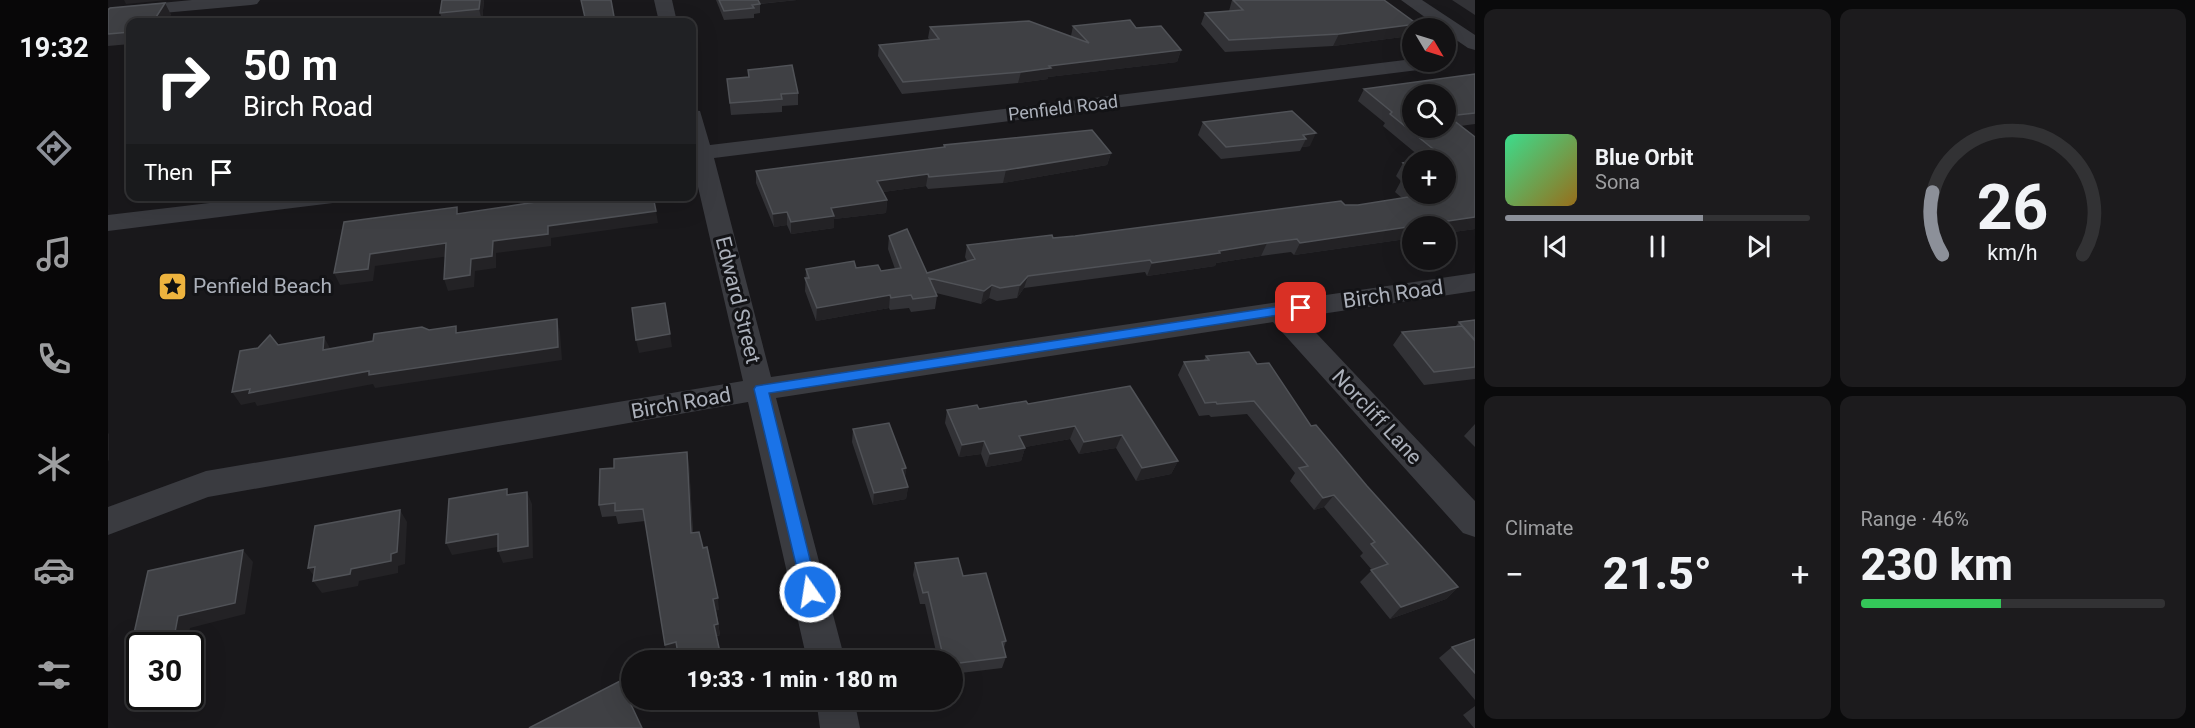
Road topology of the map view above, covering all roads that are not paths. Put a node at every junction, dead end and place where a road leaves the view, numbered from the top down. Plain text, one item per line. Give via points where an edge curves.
1 (251, 0) edge
2 (663, 0) edge
3 (1410, 0) edge
4 (108, 13) edge
5 (667, 18) edge
6 (1463, 55) edge
7 (1402, 66) edge
8 (696, 153) edge
9 (291, 201) edge
10 (108, 223) edge
11 (1475, 282) edge
12 (1279, 311) junction
13 (761, 389) junction
14 (108, 521) edge
15 (1475, 523) edge
16 (824, 650) edge
17 (837, 710) edge
18 (840, 728) edge

1 - 4 street
2 - 5 street
3 - 6 street
7 - 8 street, Penfield Road
8 - 13 street, Edward Street
9 - 10 street
11 - 12 street, Birch Road
12 - 13 street, Birch Road
12 - 15 street, Norcliff Lane
13 - 14 street, Birch Road via 206,484
13 - 16 street, Edward Street
17 - 18 street

